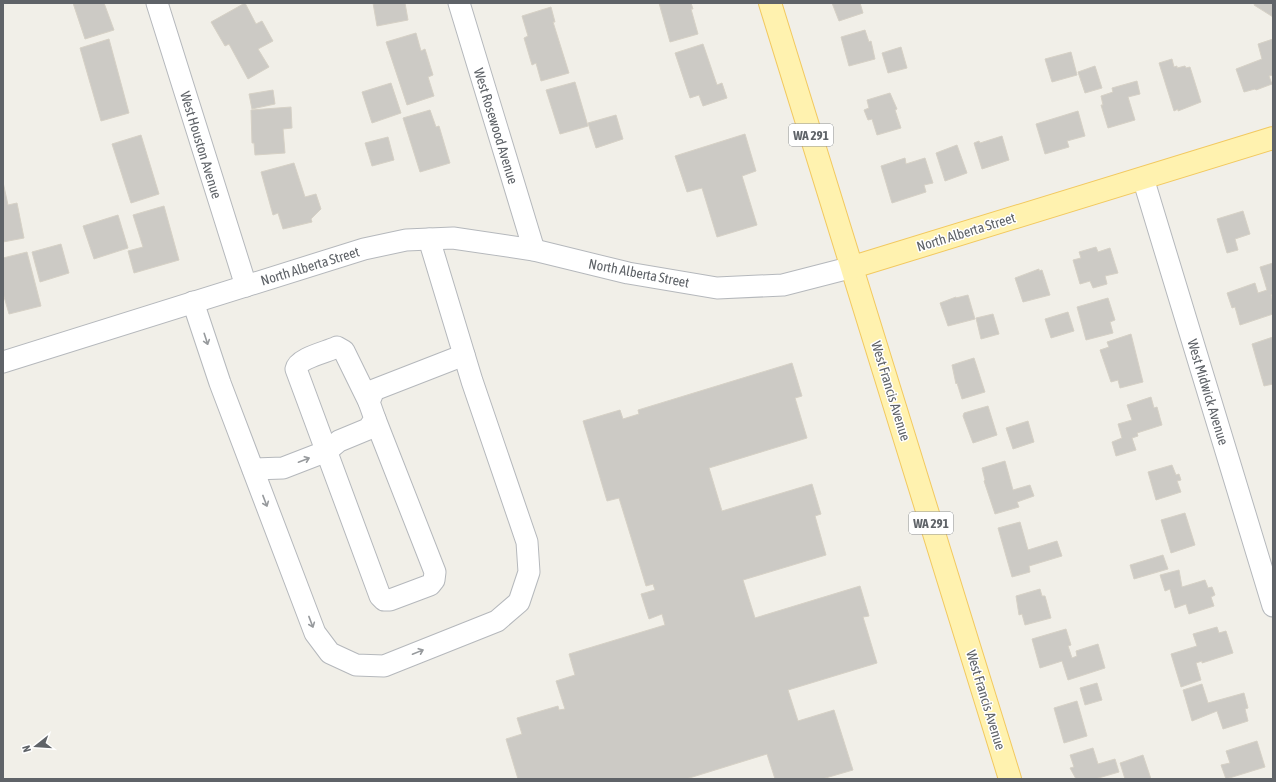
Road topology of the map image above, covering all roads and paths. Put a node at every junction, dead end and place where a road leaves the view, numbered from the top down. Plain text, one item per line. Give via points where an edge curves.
1 (157, 3) edge
2 (458, 3) edge
3 (770, 3) edge
4 (1273, 138) edge
5 (1143, 178) junction
6 (429, 239) junction
7 (534, 250) junction
8 (852, 266) junction
9 (246, 286) junction
10 (193, 302) junction
11 (464, 355) junction
12 (3, 362) edge
13 (372, 410) junction
14 (327, 451) junction
15 (253, 469) junction
16 (1273, 606) edge
17 (1010, 779) edge

1 - 9 street, West Houston Avenue
2 - 7 street, West Rosewood Avenue
3 - 8 main road, West Francis Avenue / WA 291
4 - 5 main road, North Alberta Street
5 - 8 main road, North Alberta Street
5 - 16 street, West Midwick Avenue
6 - 7 street, North Alberta Street via 453,238
6 - 9 street, North Alberta Street via 406,240 364,249
6 - 11 street
7 - 8 street, North Alberta Street via 628,273 717,288 782,285
8 - 17 main road, West Francis Avenue / WA 291
9 - 10 street, North Alberta Street
10 - 12 street, North Alberta Street
10 -> 15 street
11 - 13 street via 374,390
15 -> 11 street via 315,634 330,653 356,665 384,666 497,621 519,602 529,572 527,542
13 - 14 street via 368,429 339,440
13 - 14 street via 341,348 337,347 298,364 296,369
13 - 14 street via 435,572 430,585 390,600 384,600 380,596
15 -> 14 street via 283,468

